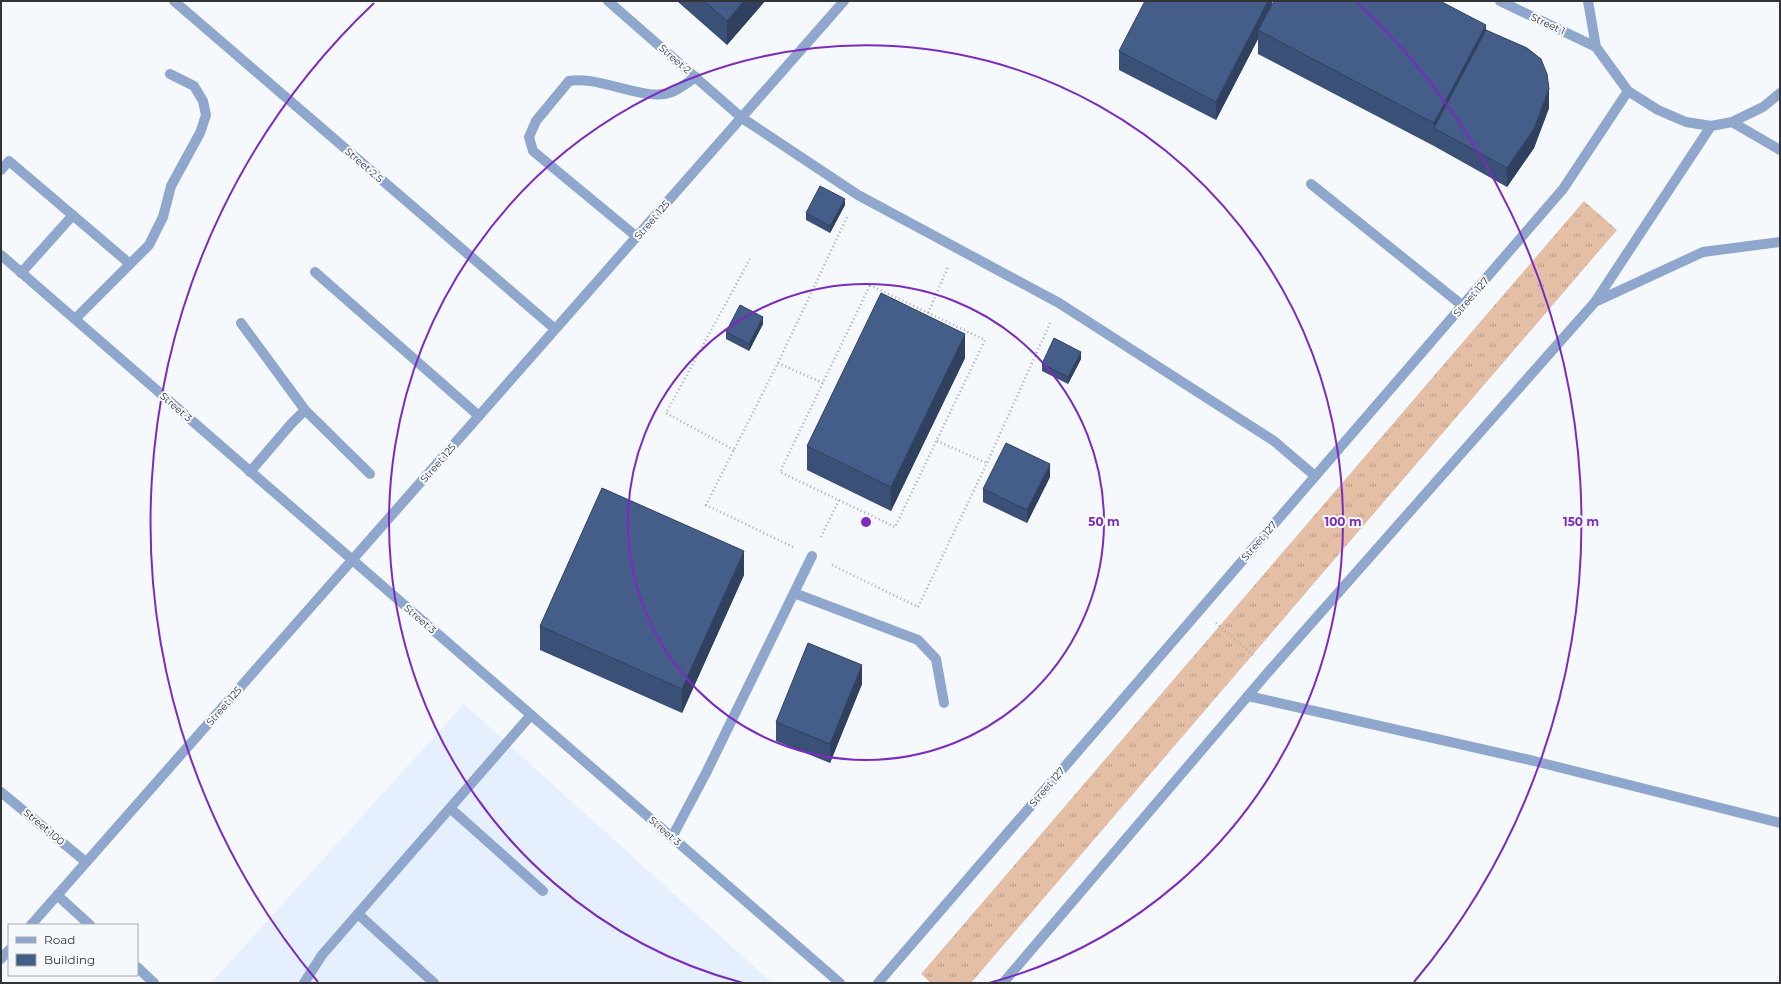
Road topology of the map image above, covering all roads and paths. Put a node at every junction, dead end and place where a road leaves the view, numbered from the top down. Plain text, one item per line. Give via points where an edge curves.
1 (174, 1) edge
2 (608, 1) edge
3 (844, 1) edge
4 (1500, 1) edge
5 (1588, 1) edge
6 (1596, 47) junction
7 (170, 74) dead end
8 (696, 77) junction
9 (1628, 91) junction
10 (1780, 93) edge
11 (742, 118) junction
12 (1732, 122) junction
13 (1711, 126) junction
14 (1780, 150) edge
15 (1, 170) edge
16 (1311, 184) dead end
17 (858, 195) junction
18 (73, 215) junction
19 (637, 237) junction
20 (1780, 242) edge
21 (1, 256) edge
22 (750, 259) dead end
23 (130, 264) junction
24 (314, 272) dead end
25 (21, 273) junction
26 (937, 292) dead end
27 (1595, 302) junction
28 (1059, 303) junction
29 (1463, 306) junction
30 (928, 313) junction
31 (75, 319) junction
32 (241, 323) dead end
33 (555, 329) junction
34 (778, 363) junction
35 (823, 383) junction
36 (305, 410) junction
37 (479, 416) junction
38 (937, 441) junction
39 (734, 450) junction
40 (987, 464) junction
41 (250, 472) junction
42 (370, 474) dead end
43 (1315, 476) junction
44 (839, 500) junction
45 (831, 516) dead end
46 (812, 556) junction
47 (352, 560) junction
48 (794, 593) junction
49 (1200, 610) junction
50 (1270, 670) junction
51 (1248, 696) junction
52 (944, 703) dead end
53 (531, 715) junction
54 (1, 792) edge
55 (450, 808) junction
56 (1780, 823) edge
57 (672, 837) junction
58 (86, 862) junction
59 (543, 891) dead end
60 (57, 895) junction
61 (358, 914) junction
62 (32, 924) edge
63 (89, 924) edge
64 (8, 951) edge
65 (1, 959) edge
66 (138, 968) edge
67 (154, 983) edge
68 (304, 983) edge
69 (434, 983) edge
70 (840, 983) edge
71 (878, 983) edge
72 (1003, 983) edge

1 - 33 street, Street 2.5
2 - 8 street, Street 2
3 - 11 street, Street 125
4 - 6 street, Street 1
5 - 6 street
6 - 9 street
7 - 23 street via 194,86 204,101 206,115 200,133 170,186 163,217 149,246
8 - 11 street, Street 2
8 - 19 street via 672,93 659,94 637,92 578,79 569,81 536,121 529,137 533,151
9 - 13 street via 1658,110 1686,122
9 - 29 street, Street 127 via 1563,189
10 - 12 street via 1763,107
11 - 17 street, Street 2
11 - 19 street, Street 125
12 - 13 street
12 - 14 street
13 - 27 street
15 - 18 street via 9,161
16 - 29 street
17 - 28 street, Street 2
17 - 34 path
18 - 23 street
18 - 25 street
19 - 33 street, Street 125
20 - 27 street via 1703,252
21 - 25 street, Street 3
22 - 39 path via 666,413
23 - 31 street
24 - 37 street
25 - 31 street, Street 3
26 - 30 path
27 - 50 street
28 - 40 path
28 - 43 street, Street 2 via 1274,441
29 - 43 street, Street 127
30 - 35 path via 870,285
30 - 38 path via 985,340
31 - 41 street, Street 3
32 - 36 street
33 - 37 street, Street 125
34 - 35 path
34 - 39 path
35 - 44 path via 780,472
36 - 41 street
36 - 42 street
37 - 47 street, Street 125
38 - 40 path
38 - 44 path via 895,527
39 - 46 path via 706,505
40 - 46 path via 918,607
41 - 47 street, Street 3
43 - 49 street, Street 127
44 - 45 path
46 - 48 street
47 - 53 street, Street 3
47 - 58 street, Street 125
48 - 52 street via 918,640 936,659
48 - 57 street
49 - 50 path
49 - 71 street, Street 127
50 - 51 street
51 - 56 street via 1534,761
51 - 72 street
53 - 55 street
53 - 57 street, Street 3
54 - 58 street, Street 100
55 - 59 street
55 - 61 street
57 - 70 street, Street 3
58 - 60 street, Street 125
60 - 62 street, Street 125
60 - 63 street
61 - 68 street via 322,955
61 - 69 street
64 - 65 street
66 - 67 street

